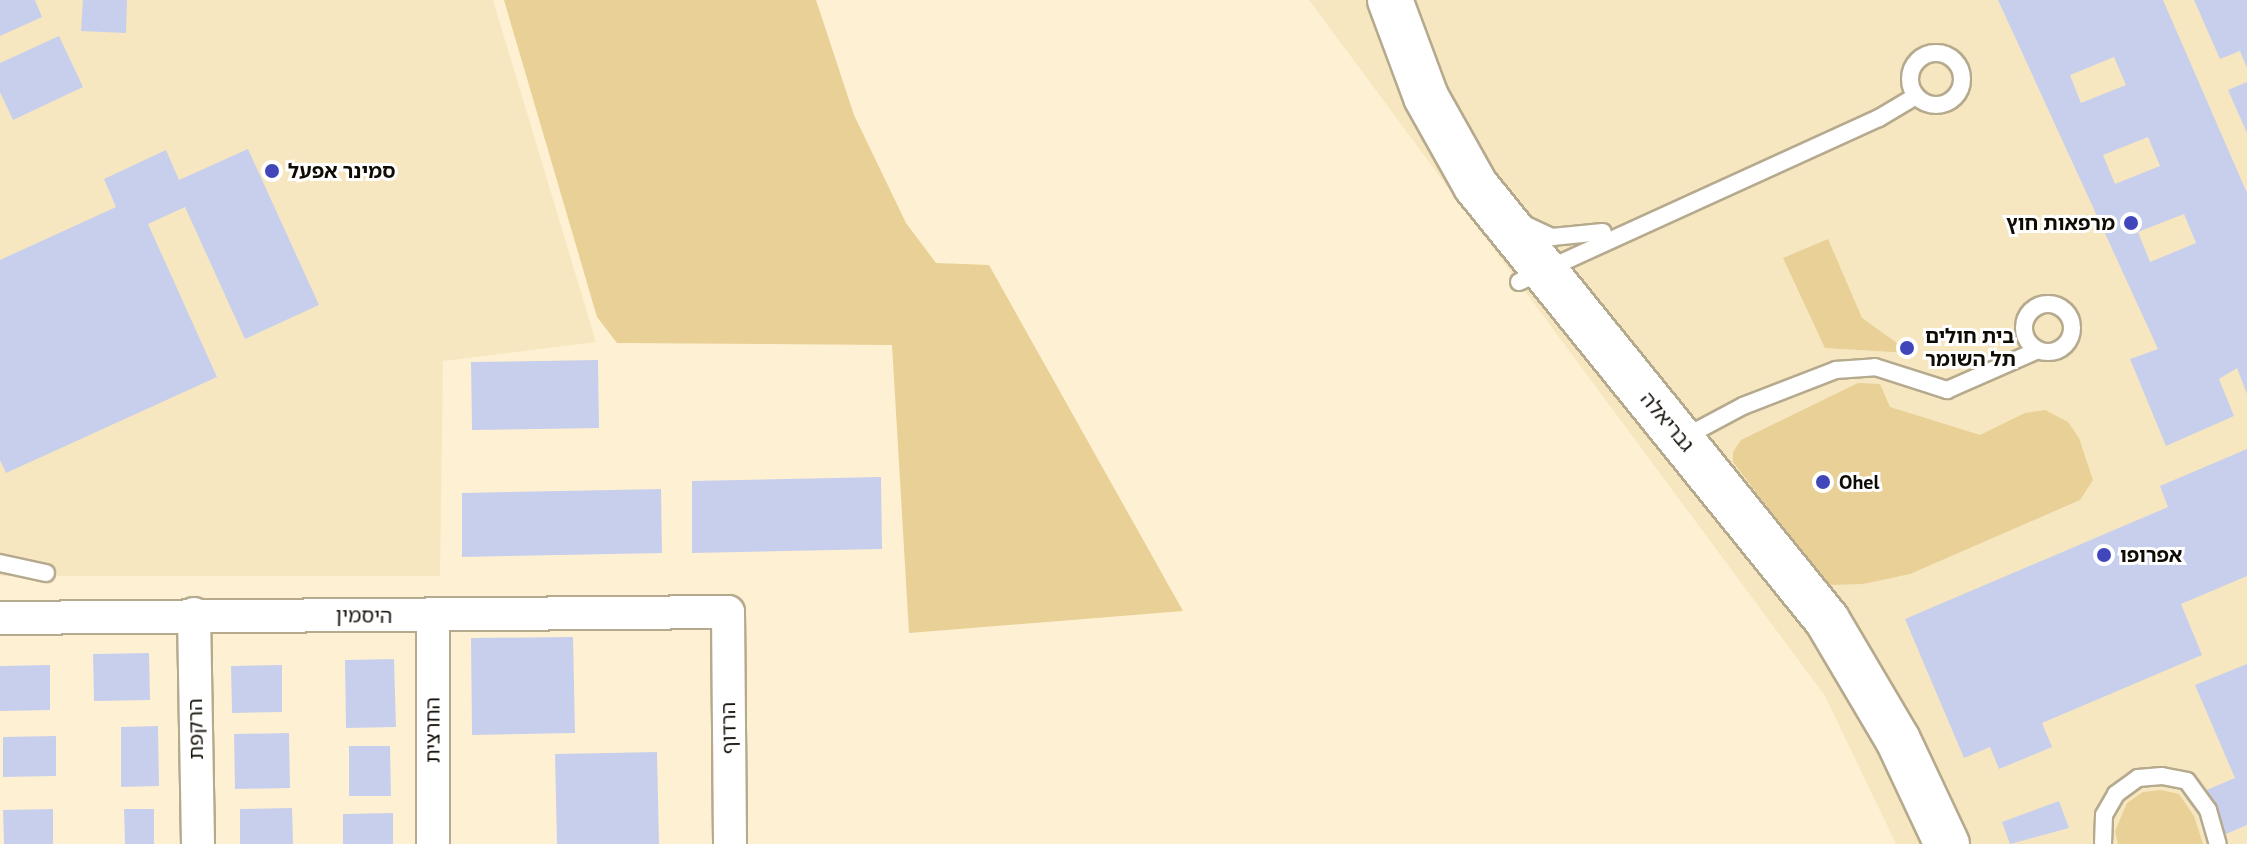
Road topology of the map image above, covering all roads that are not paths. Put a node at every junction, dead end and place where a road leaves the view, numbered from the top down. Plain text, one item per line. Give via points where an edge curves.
1 (1364, 0) edge
2 (1390, 0) edge
3 (1916, 96) dead end
4 (1476, 186) junction
5 (1636, 225) junction
6 (1530, 276) junction
7 (2038, 350) dead end
8 (1681, 439) junction
9 (0, 563) edge
10 (46, 573) dead end
11 (728, 612) joint
12 (194, 614) junction
13 (433, 617) junction
14 (0, 618) edge
15 (198, 844) edge
16 (433, 844) edge
17 (730, 844) edge
18 (1919, 844) edge
19 (1947, 844) edge
20 (2103, 844) edge
21 (2218, 844) edge

1 - 6 street, גבריאלה via 1419,139 1456,199
2 - 4 street, גבריאלה via 1426,97
3 - 5 lane via 1879,118
4 - 5 lane via 1526,225 1552,237 1574,239
4 - 6 street, גבריאלה
5 - 6 lane
6 - 8 street, גבריאלה
6 - 18 street, גבריאלה via 1807,634 1877,751
7 - 8 lane via 1947,390 1875,367 1836,370 1743,406
8 - 19 street, גבריאלה via 1827,620 1898,740
9 - 10 lane
11 - 13 street, היסמין
11 - 17 street, הרדוף
12 - 13 street, היסמין
12 - 14 street, היסמין
12 - 15 street, הרקפת
13 - 16 street, החרצית
20 - 21 lane via 2104,815 2116,794 2138,778 2162,776 2187,781 2208,810

